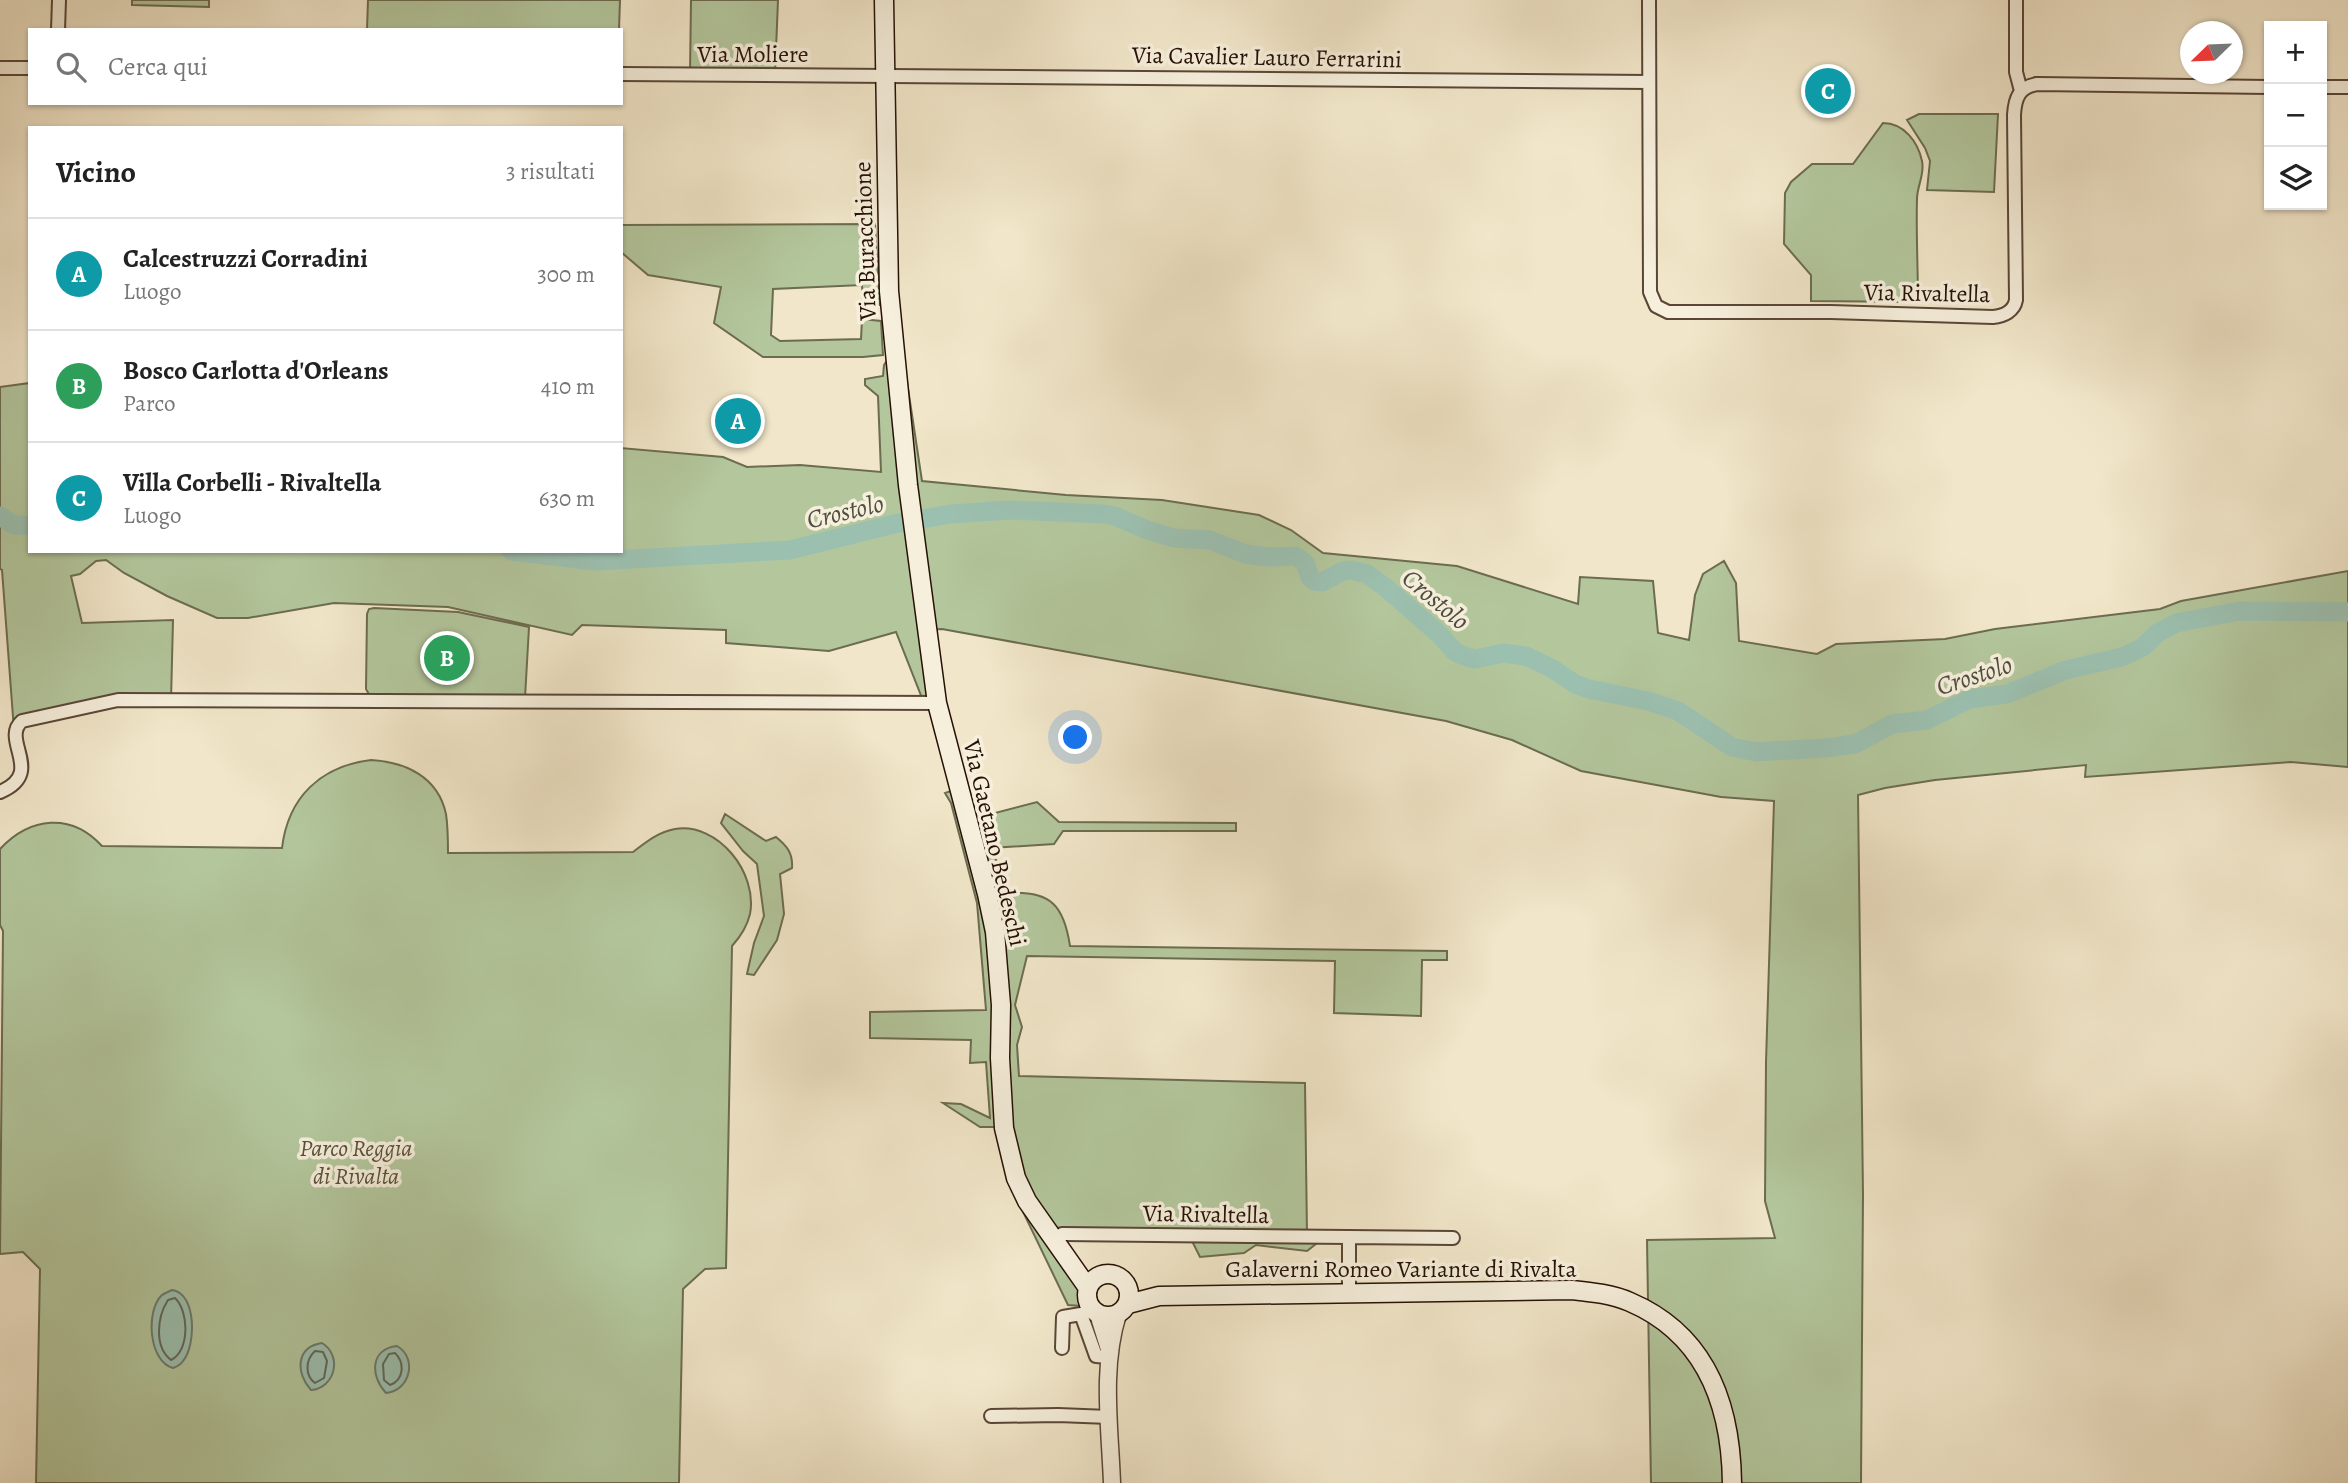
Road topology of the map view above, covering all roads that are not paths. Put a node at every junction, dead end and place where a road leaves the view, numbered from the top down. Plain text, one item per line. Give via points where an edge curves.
1 (59, 0) edge
2 (884, 0) edge
3 (1649, 0) edge
4 (2016, 0) edge
5 (58, 28) edge
6 (0, 68) edge
7 (28, 68) edge
8 (623, 74) edge
9 (885, 75) junction
10 (1648, 82) junction
11 (2264, 87) edge
12 (2327, 87) edge
13 (2348, 88) edge
14 (2021, 91) junction
15 (907, 480) joint
16 (937, 703) junction
17 (0, 792) edge
18 (1349, 1237) junction
19 (1453, 1238) dead end
20 (1060, 1241) junction
21 (1104, 1274) junction
22 (1127, 1284) junction
23 (1088, 1288) junction
24 (1349, 1292) junction
25 (1159, 1296) junction
26 (1123, 1309) junction
27 (1089, 1314) junction
28 (1062, 1348) dead end
29 (1109, 1354) junction
30 (991, 1416) dead end
31 (1109, 1417) junction
32 (1112, 1483) edge
33 (1732, 1483) edge

1 - 5 street
2 - 9 main road, Via Buracchione
3 - 10 street
4 - 14 street, Via Rivaltella via 2015,72
6 - 7 street
8 - 9 street, Via Moliere
9 - 10 street, Via Cavalier Lauro Ferrarini
9 - 15 main road, Via Buracchione via 889,291
10 - 14 street, Via Rivaltella via 1650,292 1652,300 1668,312 1993,317 2009,312 2016,300 2014,115
11 - 14 street via 2037,84
12 - 13 street
15 - 16 main road, Via Gaetano Bedeschi
16 - 17 street via 118,700 18,724 14,736 20,777
16 - 20 main road, Via Gaetano Bedeschi via 995,932 1009,1153 1027,1201
18 - 19 street, Via Rivaltella
18 - 20 street, Via Rivaltella
18 - 24 street
20 - 21 main road, Via Gaetano Bedeschi
20 - 23 main road, Via Gaetano Bedeschi
21 - 22 main road via 1117,1275
21 - 23 main road
22 - 25 main road, Galaverni Romeo Variante di Rivalta
22 - 26 main road via 1130,1297
23 - 27 main road
24 - 25 main road, Galaverni Romeo Variante di Rivalta
24 - 33 main road, Galaverni Romeo Variante di Rivalta via 1572,1290 1629,1301 1675,1331 1710,1376 1728,1426
25 - 26 main road, Galaverni Romeo Variante di Rivalta
26 - 27 main road via 1111,1316
26 - 29 street
27 - 28 street via 1063,1317
27 - 29 street
29 - 31 street
30 - 31 street
31 - 32 street

